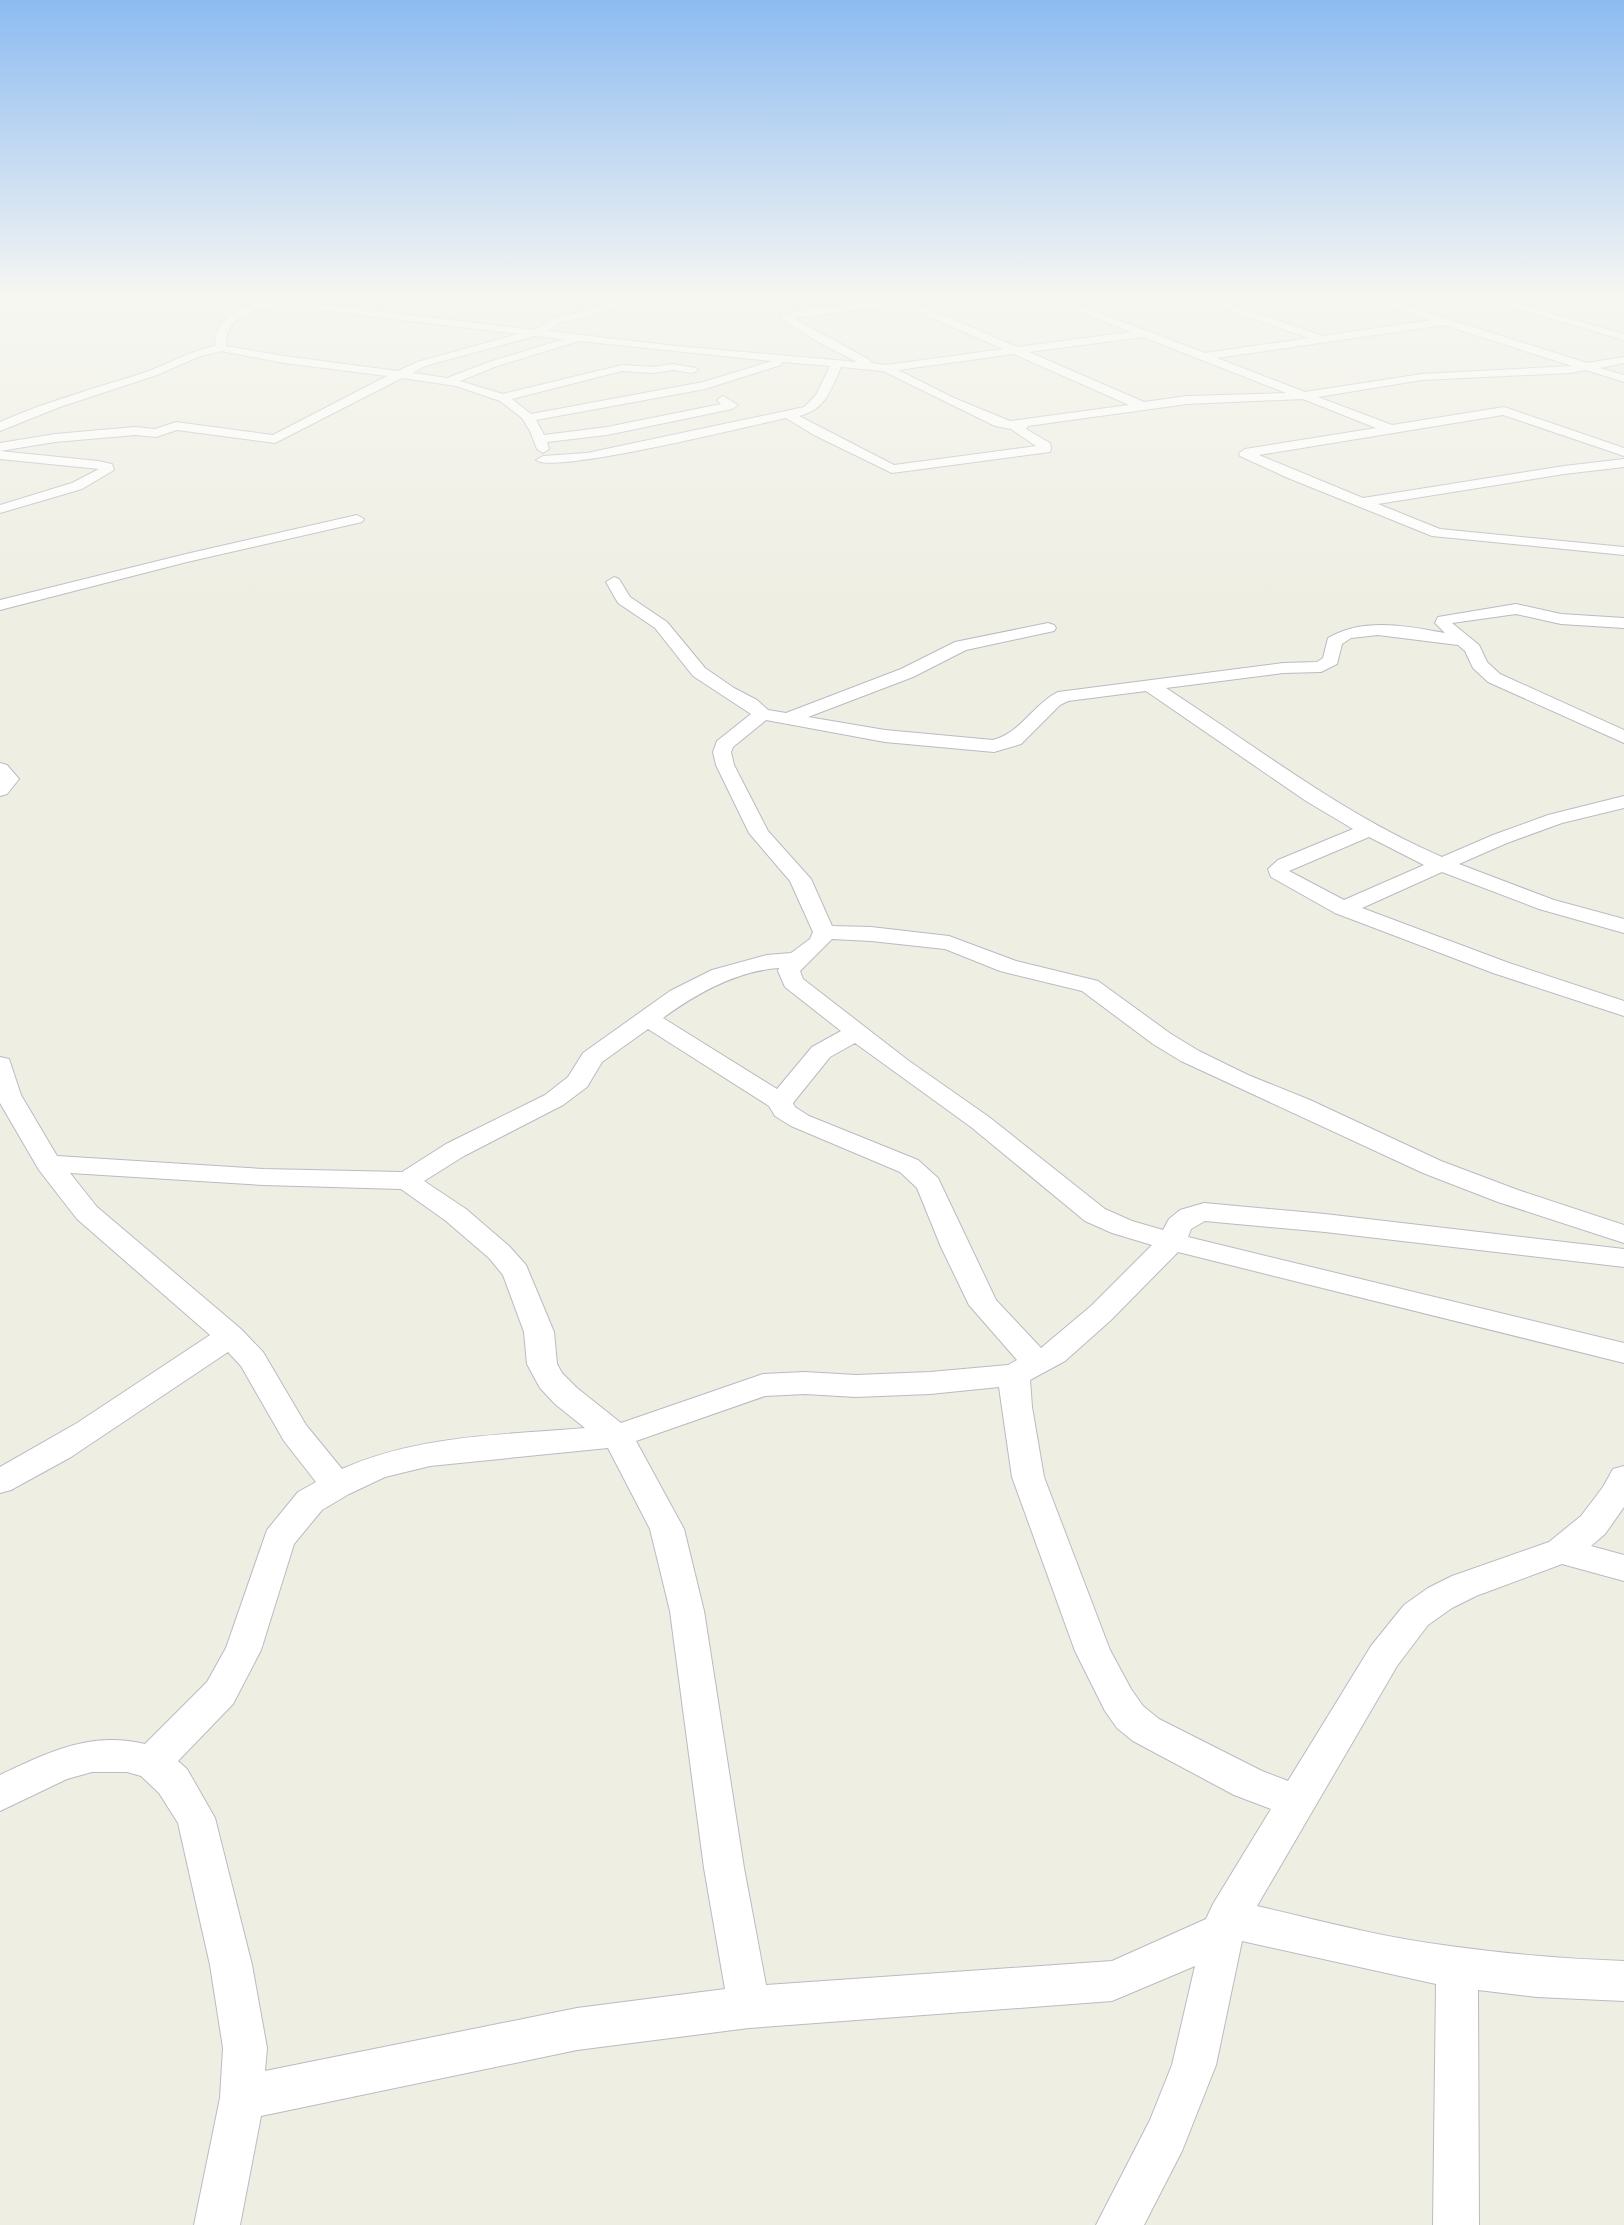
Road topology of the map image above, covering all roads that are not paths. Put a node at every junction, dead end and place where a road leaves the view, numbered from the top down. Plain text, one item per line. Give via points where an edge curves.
1 (72, 398) edge
2 (352, 398) edge
3 (501, 398) edge
4 (639, 398) edge
5 (681, 398) edge
6 (737, 398) edge
7 (819, 398) edge
8 (945, 398) edge
9 (1123, 398) edge
10 (1206, 398) joint
11 (1214, 398) edge
12 (1307, 398) edge
13 (723, 400) junction
14 (1142, 406) junction
15 (788, 414) junction
16 (529, 418) junction
17 (1023, 425) junction
18 (1, 426) edge
19 (1388, 428) junction
20 (619, 429) junction
21 (55, 438) junction
22 (135, 445) dead end
23 (0, 447) edge
24 (628, 448) junction
25 (542, 450) junction
26 (1624, 452) edge
27 (0, 455) edge
28 (1624, 463) edge
29 (1586, 467) junction
30 (1614, 478) dead end
31 (1361, 503) junction
32 (0, 509) edge
33 (357, 519) dead end
34 (1624, 551) edge
35 (614, 582) dead end
36 (0, 605) edge
37 (1624, 623) edge
38 (1048, 628) dead end
39 (1465, 641) junction
40 (1148, 684) junction
41 (762, 714) junction
42 (789, 718) junction
43 (1624, 737) edge
44 (0, 769) edge
45 (0, 790) edge
46 (1624, 802) edge
47 (1371, 829) junction
48 (1439, 864) junction
49 (1343, 908) junction
50 (1624, 926) edge
51 (824, 932) junction
52 (794, 960) junction
53 (1624, 1010) edge
54 (649, 1019) junction
55 (857, 1033) junction
56 (0, 1064) edge
57 (780, 1102) junction
58 (48, 1164) junction
59 (410, 1182) junction
60 (1624, 1234) edge
61 (1172, 1242) junction
62 (1624, 1258) edge
63 (230, 1336) junction
64 (1624, 1353) edge
65 (1026, 1370) junction
66 (617, 1436) junction
67 (1624, 1478) edge
68 (0, 1481) edge
69 (337, 1485) junction
70 (1561, 1551) junction
71 (1624, 1568) edge
72 (152, 1762) junction
73 (0, 1794) edge
74 (1296, 1801) junction
75 (1225, 1925) junction
76 (1457, 1966) junction
77 (1622, 1984) edge
78 (749, 2007) junction
79 (242, 2098) junction
80 (217, 2225) edge
81 (1119, 2225) edge
82 (1456, 2225) edge

1 - 18 street
2 - 21 street via 272,440 176,426 156,433 135,431
3 - 16 street via 523,406
4 - 16 street
5 - 13 street via 694,402
6 - 13 street
7 - 15 street via 808,410
8 - 17 street via 999,423
9 - 14 street
10 - 11 street
10 - 14 street
12 - 19 street
13 - 20 street via 732,405
14 - 17 street
15 - 17 street via 892,469 1045,449 1017,429
15 - 24 street
16 - 25 street
18 - 21 street
19 - 26 street via 1511,412
19 - 31 street via 1245,453
20 - 24 street via 629,434
20 - 25 street
21 - 22 street
21 - 23 street
24 - 25 street via 587,457
27 - 32 street via 98,465 107,470 77,486
28 - 29 street
29 - 30 street
29 - 31 street
31 - 34 street via 1437,533
33 - 36 street
35 - 41 street via 624,600 661,625 699,672
37 - 39 street via 1561,619 1516,609 1444,620
38 - 42 street via 961,646 907,673
39 - 40 street via 1360,631 1339,637 1334,642 1331,660 1321,667
39 - 43 street via 1479,664 1494,678
40 - 42 street via 1054,701 1014,740 994,746 885,736
40 - 47 street via 1322,803
41 - 42 street
41 - 51 street via 724,745 725,765 759,833 800,879
44 - 45 street via 9,779
46 - 48 street via 1555,819
47 - 48 street
47 - 49 street via 1278,869 1286,879
48 - 49 street
48 - 50 street via 1554,906
49 - 53 street
51 - 52 street via 814,947
51 - 60 street via 949,943 1008,966 1090,986 1162,1039 1239,1080 1454,1176
52 - 54 street via 767,962 720,975 678,996
52 - 55 street via 789,971 793,982
54 - 57 street
54 - 59 street via 592,1058 578,1082 554,1100 455,1150
55 - 57 street via 821,1052
55 - 61 street via 980,1122 1095,1215
56 - 58 street via 8,1095
57 - 65 street via 784,1111 800,1121 909,1166 929,1184 984,1305
58 - 59 street
58 - 63 street via 87,1213
59 - 66 street via 456,1215 516,1272 539,1332 542,1364 551,1380
61 - 62 street via 1179,1226 1190,1216 1218,1212
61 - 64 street
61 - 65 street via 1101,1313 1054,1354
63 - 68 street via 94,1426
63 - 69 street via 252,1359 295,1433
65 - 66 street via 930,1383 763,1385
65 - 74 street via 1016,1407 1028,1477 1093,1651 1118,1700 1146,1730 1248,1782
66 - 69 street via 430,1454 377,1467
66 - 78 street via 667,1529 687,1611 724,1868
67 - 70 street via 1593,1524
69 - 72 street via 310,1501 279,1539 243,1650 220,1693
70 - 71 street
70 - 74 street via 1464,1586 1416,1616 1384,1656
72 - 73 street via 127,1756 92,1756 59,1765
72 - 79 street via 173,1781 196,1818 231,1965 245,2048
74 - 75 street
75 - 76 street
75 - 78 street via 1147,1968 1112,1981
75 - 81 street via 1194,2065 1166,2135
76 - 77 street
76 - 82 street
78 - 79 street via 577,2029
79 - 80 street

